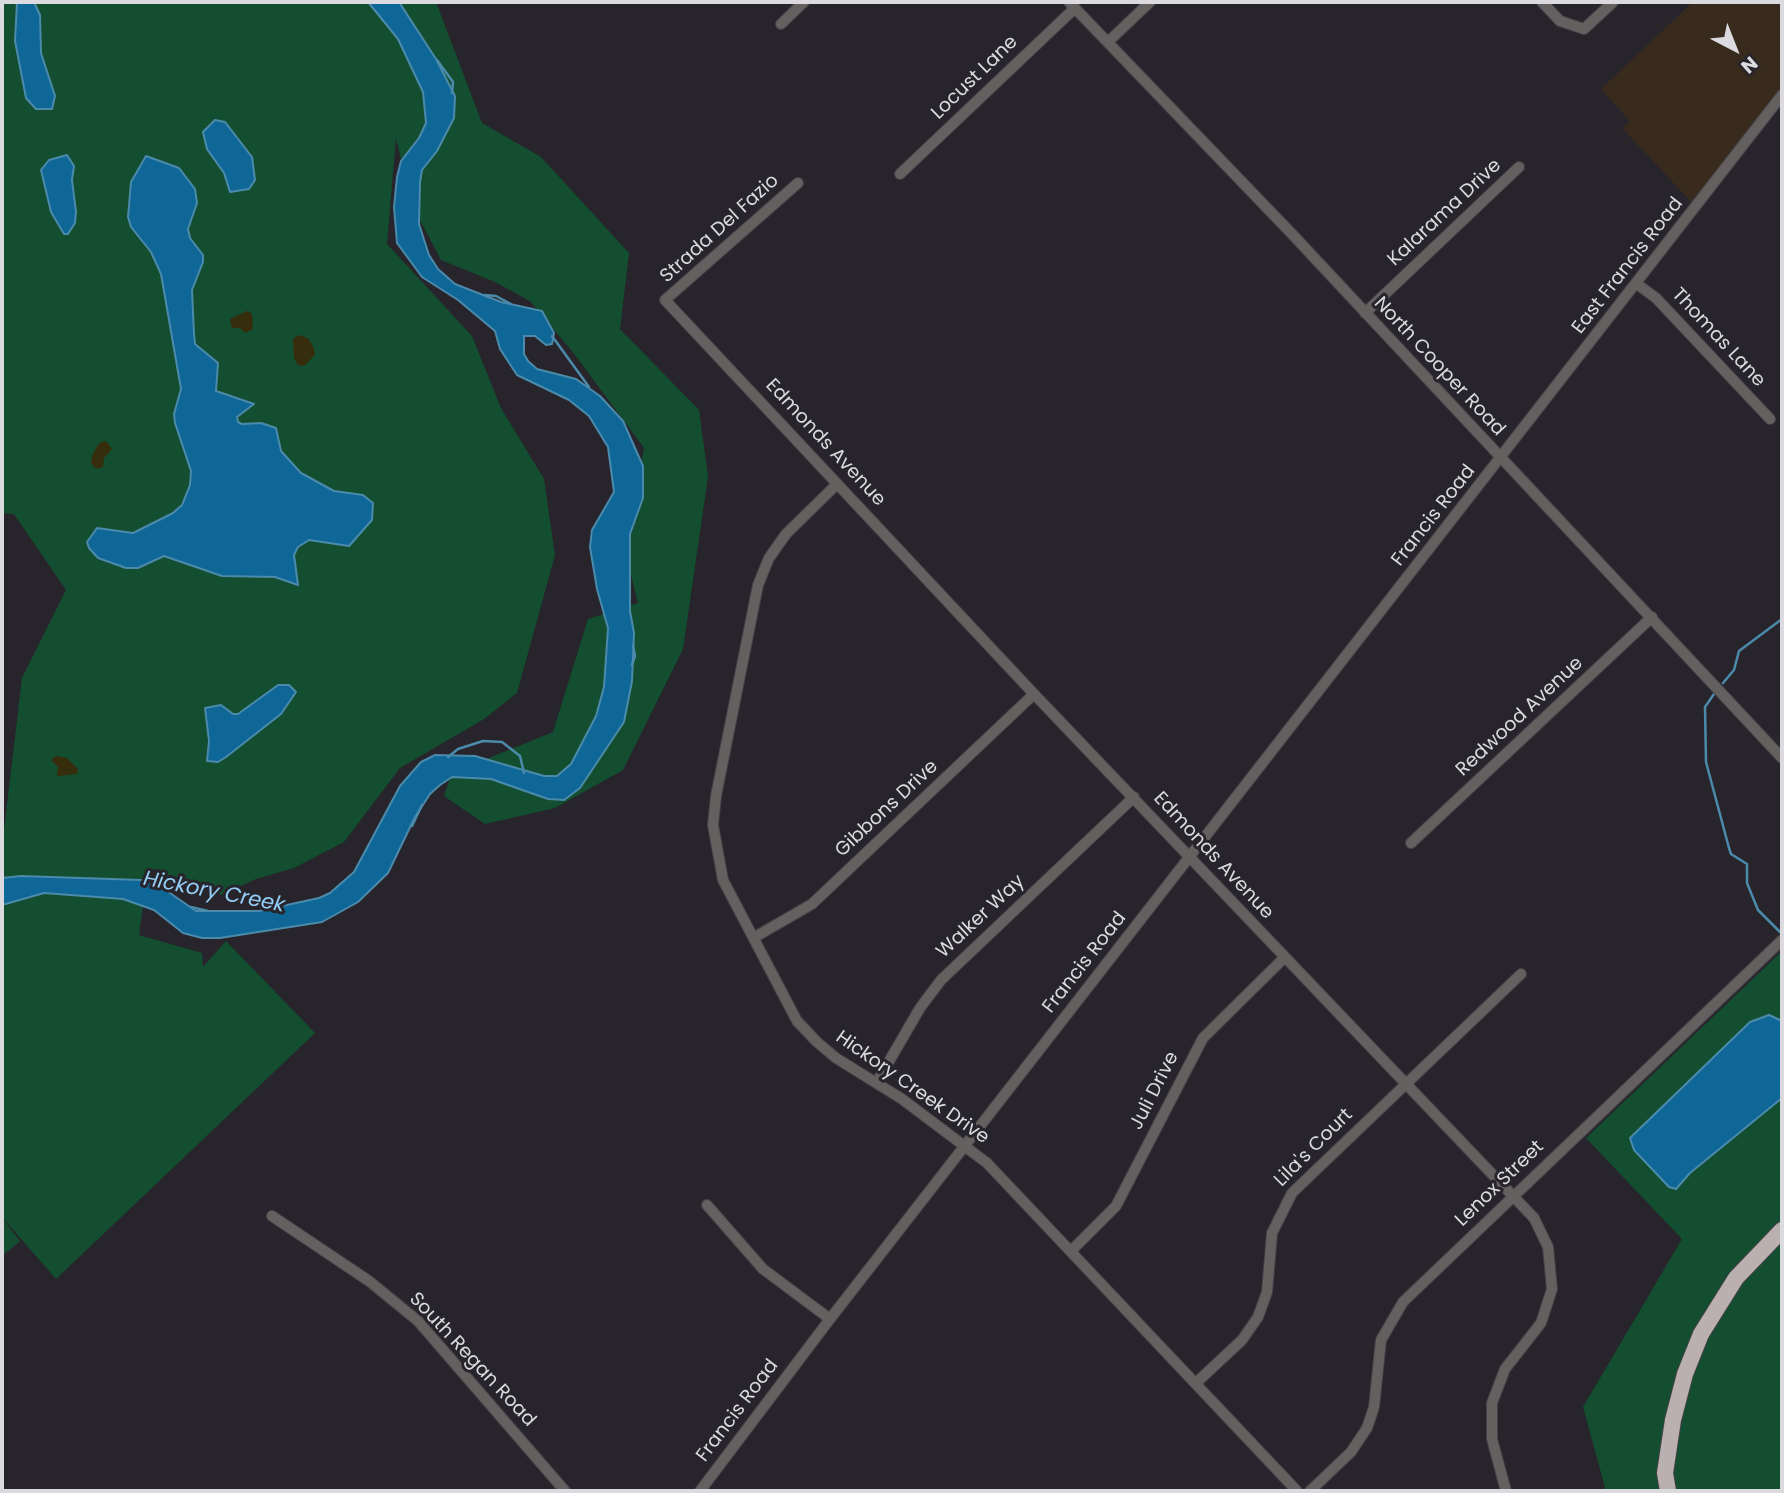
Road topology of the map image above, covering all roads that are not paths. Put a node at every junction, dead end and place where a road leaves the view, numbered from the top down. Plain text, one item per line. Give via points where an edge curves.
1 (804, 2) edge
2 (1150, 2) edge
3 (1542, 2) edge
4 (1613, 2) edge
5 (1072, 5) edge
6 (781, 24) dead end
7 (1109, 41) junction
8 (1782, 95) edge
9 (1520, 167) dead end
10 (900, 174) dead end
11 (798, 183) dead end
12 (1637, 284) junction
13 (665, 300) joint
14 (1365, 313) junction
15 (1770, 419) dead end
16 (1502, 458) junction
17 (837, 484) junction
18 (1652, 617) junction
19 (1034, 694) junction
20 (1782, 758) edge
21 (1134, 797) junction
22 (1411, 844) dead end
23 (1189, 858) junction
24 (755, 937) junction
25 (1782, 940) edge
26 (1285, 957) junction
27 (1521, 974) dead end
28 (877, 1082) junction
29 (1408, 1082) junction
30 (966, 1146) junction
31 (1514, 1195) junction
32 (707, 1205) dead end
33 (272, 1216) dead end
34 (1782, 1230) edge
35 (1071, 1251) junction
36 (830, 1319) junction
37 (1196, 1383) junction
38 (565, 1491) edge
39 (700, 1491) edge
40 (1297, 1491) edge
41 (1310, 1491) edge
42 (1506, 1491) edge
43 (1668, 1491) edge

1 - 6 street
2 - 7 street
3 - 4 street via 1560,21 1584,29
5 - 7 street, North Cooper Road
5 - 10 street, Locust Lane
7 - 14 street, North Cooper Road
8 - 12 street, East Francis Road
9 - 14 street, Kalarama Drive
11 - 13 street, Strada Del Fazio
12 - 15 street, Thomas Lane
12 - 16 street, East Francis Road
13 - 17 street, Edmonds Avenue
14 - 16 street, North Cooper Road
16 - 18 street, North Cooper Road
16 - 23 street, Francis Road
17 - 19 street, Edmonds Avenue
17 - 24 street, Hickory Creek Drive via 786,534 758,585 716,796 713,825 723,880
18 - 20 street, North Cooper Road
18 - 22 street, Redwood Avenue
19 - 21 street, Edmonds Avenue
19 - 24 street, Gibbons Drive via 812,904
21 - 23 street, Edmonds Avenue
21 - 28 street, Walker Way via 941,980
23 - 26 street, Edmonds Avenue
23 - 30 street, Francis Road
24 - 28 street, Hickory Creek Drive via 797,1021 836,1058
25 - 31 street, Lenox Street
26 - 29 street, Edmonds Avenue
26 - 35 street, Juli Drive via 1203,1038 1116,1206
27 - 29 street, Lila's Court
28 - 30 street, Hickory Creek Drive
29 - 31 street, Edmonds Avenue
29 - 37 street, Lila's Court via 1284,1204 1272,1233 1267,1292 1258,1317 1242,1340
30 - 35 street, Hickory Creek Drive
30 - 36 street, Francis Road
31 - 41 street, Lenox Street via 1397,1310 1381,1340 1374,1407 1367,1428 1351,1452
31 - 42 street, Edmonds Avenue via 1543,1232 1553,1279 1541,1323 1505,1369 1492,1403 1492,1439
32 - 36 street via 763,1269
33 - 38 street, South Regan Road via 369,1280 418,1321
34 - 43 highway via 1736,1278 1700,1334 1673,1420 1665,1473
35 - 37 street, Hickory Creek Drive
36 - 39 street, Francis Road
37 - 40 street, Hickory Creek Drive

